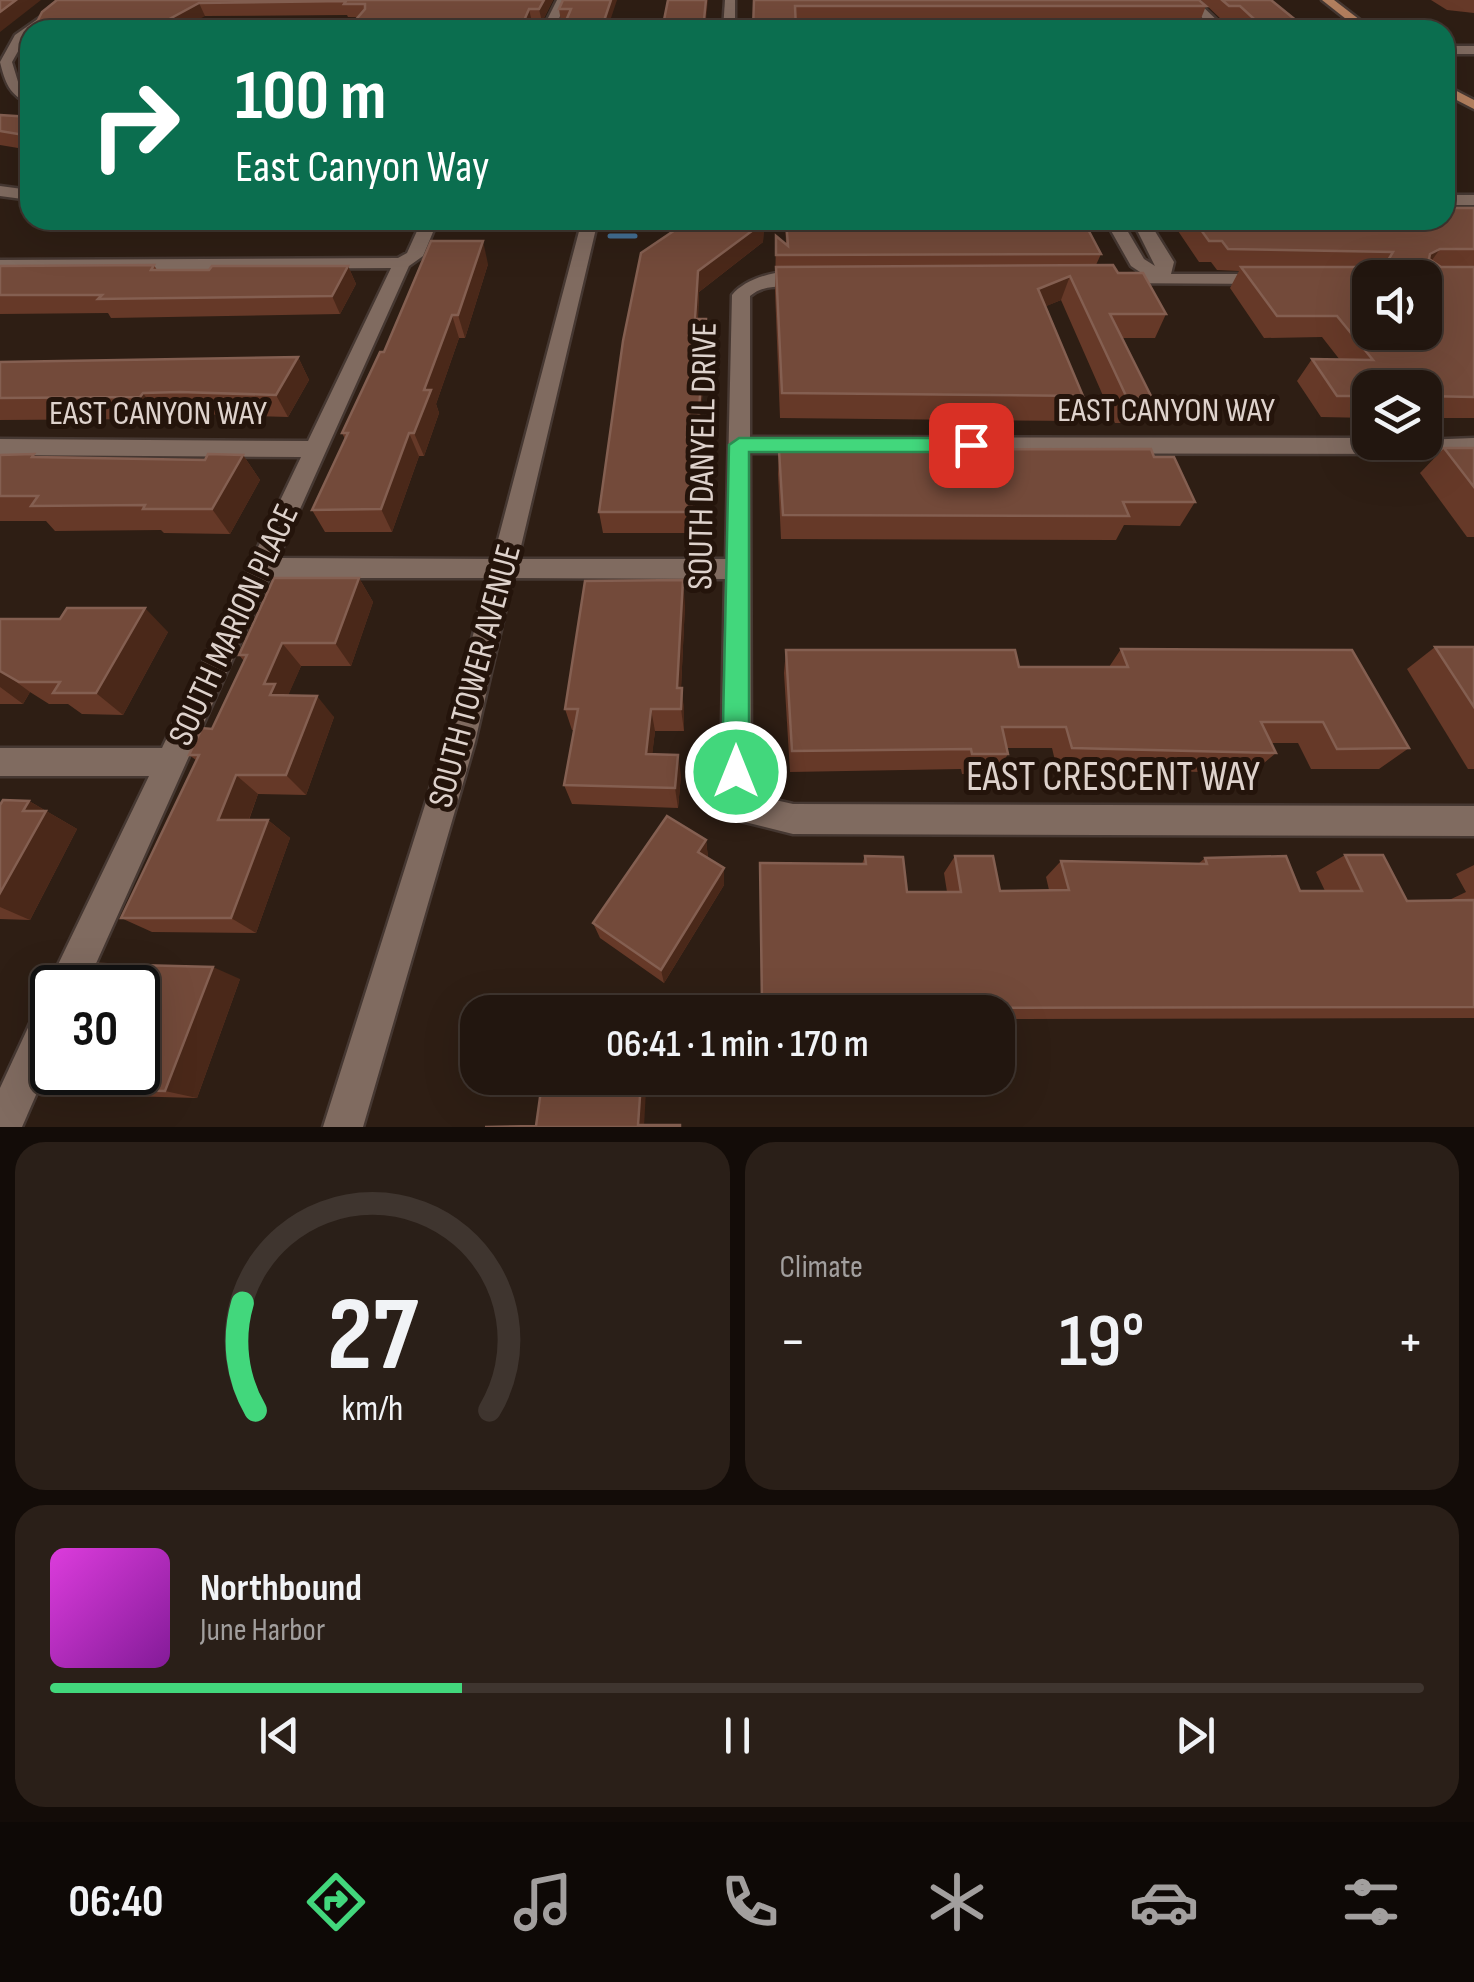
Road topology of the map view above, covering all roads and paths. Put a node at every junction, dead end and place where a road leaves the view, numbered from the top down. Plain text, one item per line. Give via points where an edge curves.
1 (72, 0) edge
2 (1190, 0) edge
3 (1328, 0) edge
4 (44, 20) edge
5 (1211, 20) edge
6 (1354, 20) edge
7 (20, 37) edge
8 (20, 85) edge
9 (13, 86) junction
10 (20, 92) edge
11 (1455, 102) edge
12 (1474, 121) edge
13 (411, 230) edge
14 (422, 230) edge
15 (588, 230) edge
16 (1119, 230) edge
17 (1146, 230) edge
18 (1126, 243) junction
19 (1154, 243) junction
20 (408, 247) junction
21 (0, 265) edge
22 (1161, 278) junction
23 (1101, 279) edge
24 (1294, 279) edge
25 (822, 280) edge
26 (739, 445) junction
27 (1474, 446) edge
28 (0, 447) edge
29 (316, 449) junction
30 (260, 568) junction
31 (504, 568) junction
32 (735, 569) junction
33 (0, 762) edge
34 (170, 762) junction
35 (752, 810) joint
36 (1474, 821) edge
37 (77, 965) edge
38 (30, 1065) edge
39 (2, 1127) edge
40 (343, 1127) edge

1 - 4 street
2 - 5 street
3 - 6 main road
7 - 9 street via 6,62
8 - 9 street
9 - 10 street
11 - 12 main road
13 - 20 street, SOUTH MARION PLACE
14 - 20 street, SOUTH MARION PLACE
15 - 31 street, SOUTH TOWER AVENUE
16 - 18 street
17 - 19 street
18 - 19 street
18 - 22 street via 1137,262
19 - 22 street via 1165,262
20 - 21 street
20 - 29 street, SOUTH MARION PLACE
22 - 23 street
22 - 24 street
25 - 26 street, SOUTH DANYELL DRIVE via 750,283 741,295
26 - 27 street, EAST CANYON WAY
26 - 32 street, SOUTH DANYELL DRIVE
28 - 29 street, EAST CANYON WAY
29 - 30 street, SOUTH MARION PLACE
30 - 31 street
30 - 34 street, SOUTH MARION PLACE
31 - 32 street
31 - 40 street, SOUTH TOWER AVENUE via 460,742
32 - 35 street, SOUTH DANYELL DRIVE via 736,772
33 - 34 street
34 - 37 street, SOUTH MARION PLACE
35 - 36 street, EAST CRESCENT WAY via 793,819
38 - 39 street

